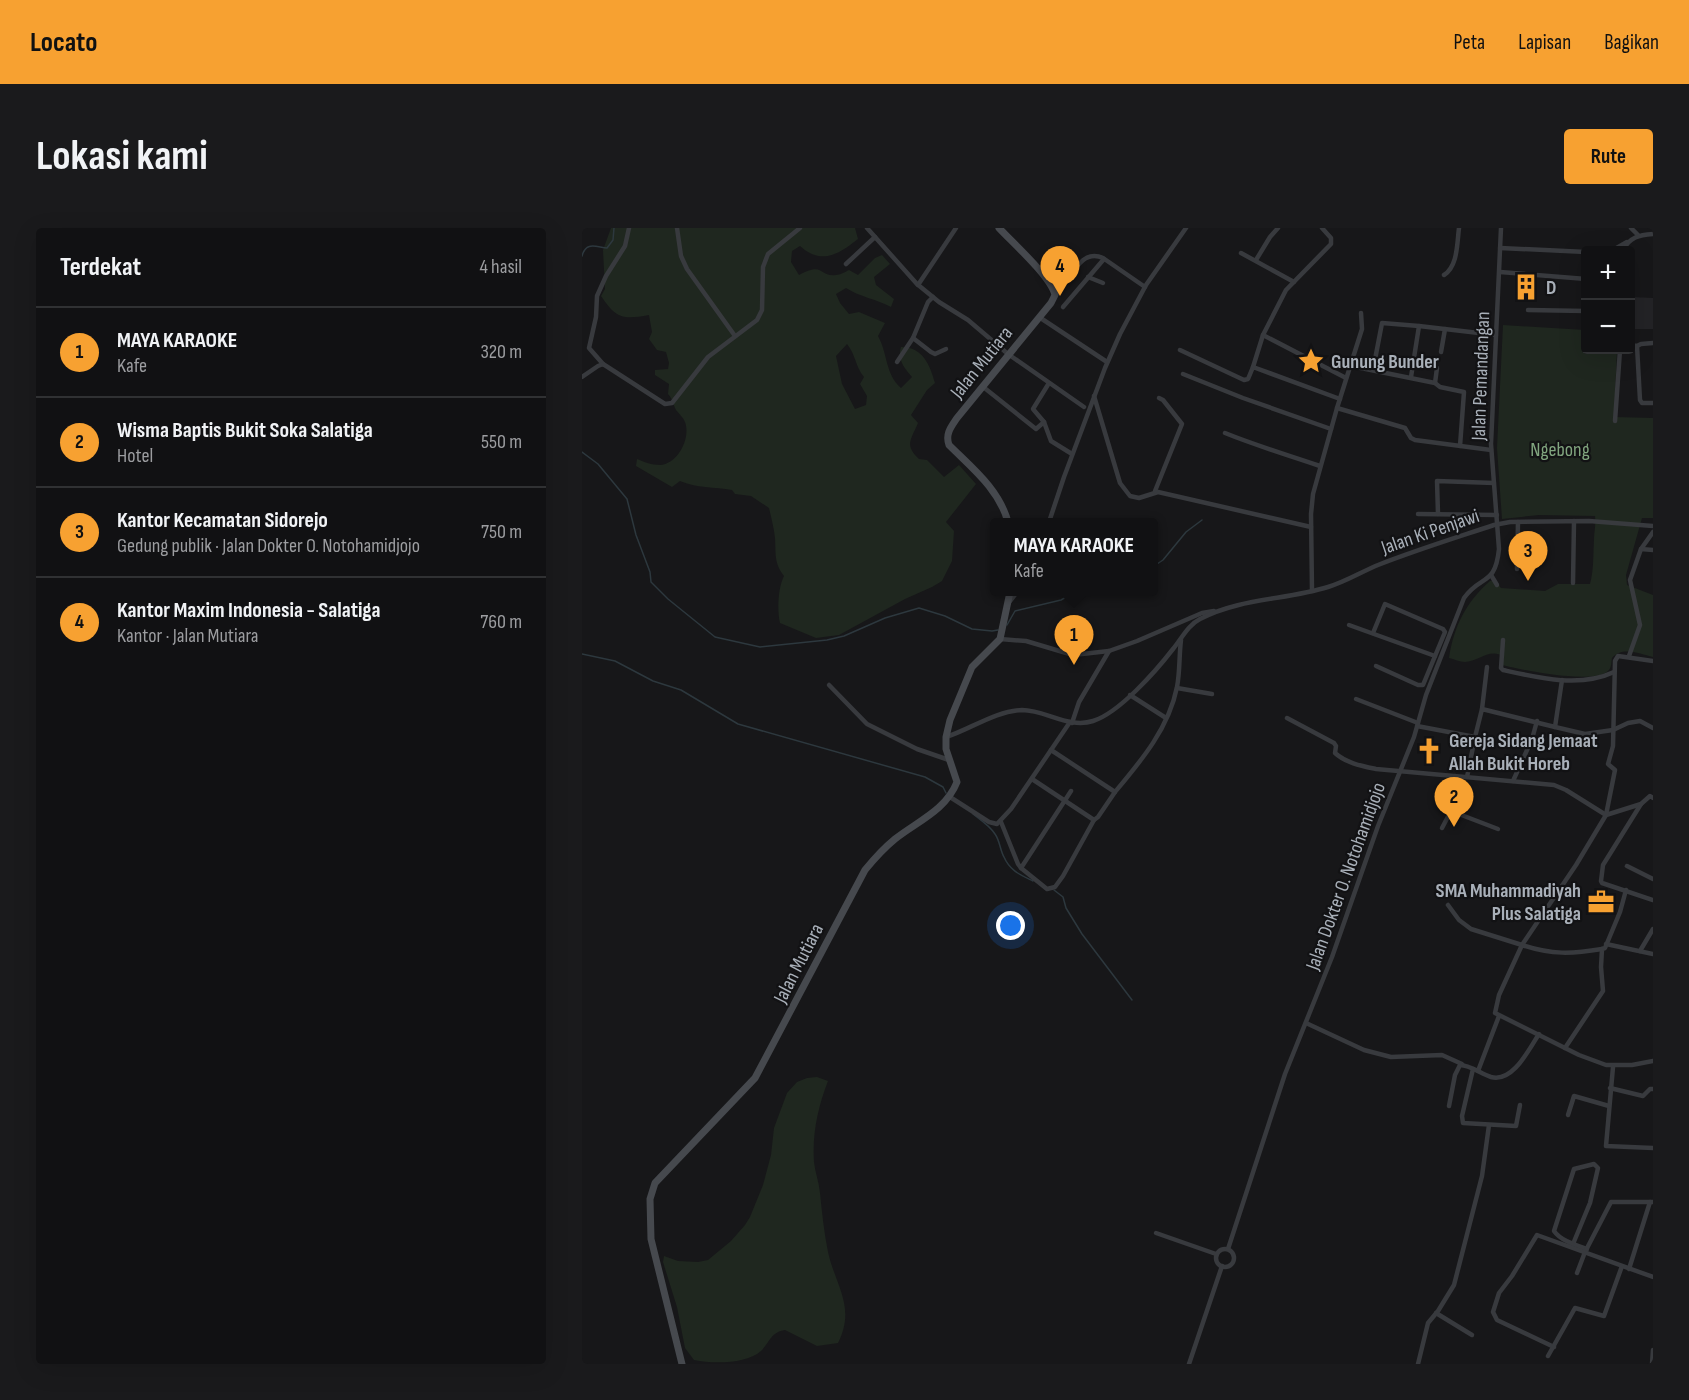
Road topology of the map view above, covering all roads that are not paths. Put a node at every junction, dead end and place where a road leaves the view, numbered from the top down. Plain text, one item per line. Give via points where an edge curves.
1 (629, 228) edge
2 (677, 228) edge
3 (800, 228) edge
4 (867, 228) edge
5 (956, 228) edge
6 (999, 228) edge
7 (1186, 228) edge
8 (1278, 228) edge
9 (1322, 228) edge
10 (1459, 228) edge
11 (1502, 228) edge
12 (1630, 228) edge
13 (1653, 234) edge
14 (1638, 235) junction
15 (875, 237) junction
16 (1627, 242) junction
17 (1620, 246) edge
18 (1625, 246) edge
19 (1500, 248) junction
20 (1581, 252) edge
21 (1241, 253) dead end
22 (1104, 259) junction
23 (1256, 260) junction
24 (846, 264) dead end
25 (1500, 272) junction
26 (1444, 274) dead end
27 (1088, 277) junction
28 (1581, 279) edge
29 (1294, 282) junction
30 (1102, 283) dead end
31 (918, 285) junction
32 (1145, 287) junction
33 (1057, 293) junction
34 (933, 297) junction
35 (1071, 297) junction
36 (1063, 307) dead end
37 (1528, 310) dead end
38 (1581, 311) edge
39 (1361, 313) dead end
40 (1039, 317) junction
41 (1419, 326) junction
42 (1444, 329) junction
43 (1263, 335) junction
44 (1496, 335) junction
45 (735, 336) junction
46 (913, 338) junction
47 (1653, 344) edge
48 (1635, 345) edge
49 (946, 349) dead end
50 (1180, 350) dead end
51 (1441, 352) dead end
52 (1008, 354) junction
53 (1620, 354) edge
54 (1635, 354) edge
55 (897, 362) dead end
56 (1107, 362) junction
57 (603, 364) junction
58 (1351, 366) junction
59 (1252, 367) junction
60 (1437, 369) dead end
61 (1372, 370) junction
62 (1184, 374) dead end
63 (1411, 377) junction
64 (582, 378) edge
65 (1346, 378) junction
66 (1049, 383) junction
67 (1435, 383) junction
68 (982, 386) junction
69 (1094, 396) junction
70 (1159, 398) dead end
71 (1340, 399) junction
72 (1653, 403) edge
73 (1084, 406) dead end
74 (1337, 408) junction
75 (1044, 422) junction
76 (1615, 422) dead end
77 (1331, 429) junction
78 (1225, 433) dead end
79 (1460, 446) junction
80 (1491, 450) junction
81 (1072, 454) junction
82 (1320, 466) junction
83 (1494, 483) junction
84 (1155, 491) junction
85 (1418, 514) dead end
86 (1438, 514) junction
87 (1497, 515) junction
88 (1006, 518) edge
89 (1050, 518) edge
90 (1574, 521) junction
91 (1518, 522) junction
92 (1497, 524) junction
93 (1653, 526) edge
94 (1311, 527) junction
95 (1653, 531) edge
96 (1641, 549) junction
97 (1653, 550) edge
98 (1516, 569) dead end
99 (1491, 575) junction
100 (1573, 582) dead end
101 (1497, 585) dead end
102 (1312, 591) junction
103 (1009, 596) edge
104 (1014, 596) edge
105 (1008, 604) junction
106 (1217, 611) junction
107 (1349, 625) dead end
108 (1373, 633) junction
109 (1181, 638) junction
110 (1000, 639) junction
111 (1503, 640) dead end
112 (1109, 651) junction
113 (1434, 656) junction
114 (1629, 656) junction
115 (1440, 658) junction
116 (1653, 661) edge
117 (1376, 666) dead end
118 (1487, 667) dead end
119 (1614, 672) junction
120 (1562, 680) junction
121 (829, 685) dead end
122 (1177, 687) junction
123 (1212, 694) dead end
124 (1130, 695) junction
125 (1356, 699) dead end
126 (1482, 709) junction
127 (1166, 718) junction
128 (1287, 718) dead end
129 (1071, 722) junction
130 (1537, 722) junction
131 (1417, 724) junction
132 (1555, 727) junction
133 (1653, 728) edge
134 (1612, 730) junction
135 (946, 737) junction
136 (1474, 737) junction
137 (1051, 750) junction
138 (949, 760) junction
139 (1401, 772) junction
140 (1455, 776) junction
141 (1467, 777) junction
142 (1032, 779) junction
143 (1513, 781) junction
144 (1071, 791) dead end
145 (1115, 792) junction
146 (1652, 796) edge
147 (950, 797) junction
148 (1065, 800) junction
149 (1641, 804) junction
150 (1451, 811) junction
151 (1606, 815) junction
152 (1094, 820) junction
153 (1001, 822) junction
154 (1442, 828) dead end
155 (1498, 829) dead end
156 (1627, 866) dead end
157 (1022, 868) junction
158 (1653, 879) edge
159 (1626, 891) junction
160 (1653, 900) edge
161 (1448, 905) dead end
162 (1653, 928) edge
163 (1522, 945) junction
164 (1604, 947) junction
165 (1640, 951) junction
166 (1653, 954) edge
167 (1499, 1016) junction
168 (1306, 1023) junction
169 (1539, 1034) junction
170 (1565, 1048) junction
171 (1653, 1061) edge
172 (1462, 1064) junction
173 (1612, 1066) junction
174 (1475, 1070) junction
175 (1610, 1088) junction
176 (1653, 1089) edge
177 (1520, 1105) dead end
178 (1449, 1106) dead end
179 (1609, 1106) junction
180 (1568, 1115) dead end
181 (1489, 1125) junction
182 (1653, 1148) edge
183 (1652, 1202) edge
184 (1156, 1233) dead end
185 (1573, 1244) junction
186 (1228, 1249) junction
187 (1586, 1251) junction
188 (1216, 1254) junction
189 (1222, 1266) junction
190 (1622, 1266) junction
191 (1629, 1269) junction
192 (1577, 1273) dead end
193 (1653, 1276) edge
194 (1436, 1313) junction
195 (1472, 1335) dead end
196 (1554, 1347) junction
197 (1653, 1350) edge
198 (1548, 1356) dead end
199 (682, 1364) edge
200 (1190, 1364) edge
201 (1418, 1364) edge
202 (1652, 1364) edge

1 - 57 street via 621,255 597,296 589,348
2 - 45 street via 687,268
3 - 45 street via 768,254 760,316
4 - 15 street
5 - 31 street
6 - 33 street
7 - 32 street
8 - 23 street
9 - 29 street via 1331,244
10 - 26 street via 1454,263
11 - 19 street, Jalan Pemandangan
12 - 14 street
13 - 14 street
14 - 16 street
15 - 24 street
15 - 31 street
16 - 17 street
16 - 18 street
19 - 20 street
19 - 25 street, Jalan Pemandangan
21 - 23 street
22 - 27 street
22 - 32 street
22 - 33 street via 1089,255 1082,260
23 - 29 street
25 - 28 street
25 - 44 street, Jalan Pemandangan
27 - 30 street
27 - 35 street
29 - 43 street
31 - 34 street
32 - 56 street
33 - 35 street
33 - 40 street, Jalan Mutiara
34 - 46 street
34 - 52 street
35 - 36 street
37 - 38 street
39 - 58 street via 1362,328
40 - 52 street, Jalan Mutiara
40 - 56 street
41 - 42 street
41 - 61 street via 1382,322
41 - 63 street
42 - 44 street
42 - 51 street
43 - 59 street
43 - 65 street
44 - 80 street, Jalan Pemandangan
45 - 57 street via 708,357 668,405
46 - 49 street via 935,354
46 - 55 street
47 - 48 street
50 - 59 street via 1246,380
52 - 66 street
52 - 68 street, Jalan Mutiara
53 - 76 street
54 - 72 street via 1640,400
56 - 69 street
57 - 64 street
58 - 61 street
58 - 65 street
59 - 71 street
60 - 67 street
61 - 63 street
62 - 77 street
63 - 67 street
65 - 71 street
66 - 73 street
66 - 75 street via 1033,409
67 - 79 street via 1464,393
68 - 75 street via 1036,429
68 - 88 street, Jalan Mutiara via 947,439 991,487
69 - 81 street
69 - 84 street via 1122,487 1136,498
70 - 84 street via 1182,424
71 - 74 street
74 - 77 street
74 - 79 street via 1405,428 1415,440
75 - 81 street via 1051,441
77 - 82 street
78 - 82 street
79 - 80 street
80 - 83 street, Jalan Pemandangan
81 - 89 street
82 - 94 street
83 - 86 street via 1437,481
83 - 87 street, Jalan Pemandangan
84 - 94 street
85 - 86 street
86 - 87 street
87 - 92 street, Jalan Pemandangan
90 - 91 street, Jalan Ki Penjawi
90 - 93 street, Jalan Ki Penjawi
90 - 100 street
91 - 92 street, Jalan Ki Penjawi
91 - 98 street
92 - 99 street via 1499,549
92 - 102 street, Jalan Ki Penjawi
94 - 102 street
95 - 96 street
96 - 97 street
96 - 114 street via 1630,580 1640,625
99 - 101 street
99 - 115 street, Jalan Dokter O. Notohamidjojo via 1464,598
102 - 106 street, Jalan Ki Penjawi
103 - 105 street
104 - 105 street
105 - 110 street
106 - 109 street via 1197,620
106 - 112 street via 1202,613
107 - 108 street
108 - 113 street
108 - 113 street via 1387,604 1443,629
109 - 122 street
109 - 124 street
110 - 112 street via 1026,641 1073,655
110 - 135 street via 967,675
111 - 120 street via 1502,670
112 - 129 street
113 - 115 street
113 - 117 street via 1423,685
114 - 116 street
114 - 119 street via 1617,657
115 - 131 street, Jalan Dokter O. Notohamidjojo
118 - 126 street
119 - 120 street via 1596,680
119 - 134 street
120 - 132 street
121 - 138 street via 867,724
122 - 123 street
122 - 127 street
124 - 127 street
124 - 129 street via 1102,717
125 - 131 street
126 - 130 street
126 - 136 street
127 - 145 street via 1150,748
128 - 139 street via 1334,742 1335,755 1352,763
129 - 135 street via 1022,710 996,716
129 - 137 street
130 - 132 street
130 - 143 street
131 - 136 street
131 - 139 street, Jalan Dokter O. Notohamidjojo
132 - 134 street via 1585,734
133 - 134 street via 1640,721
134 - 151 street via 1608,764 1615,770
135 - 138 street
136 - 141 street
137 - 142 street
137 - 145 street
138 - 147 street via 957,782
139 - 140 street
139 - 168 street, Jalan Dokter O. Notohamidjojo
140 - 141 street
140 - 150 street
141 - 143 street
142 - 148 street
142 - 153 street
143 - 151 street via 1557,786
144 - 148 street
145 - 152 street
146 - 149 street
147 - 153 street via 989,822
147 - 199 street, Jalan Mutiara via 879,853 865,870 755,1078 656,1183 650,1199 651,1239
148 - 152 street
148 - 157 street
149 - 151 street
149 - 159 street via 1602,866 1602,883
150 - 154 street
150 - 155 street
151 - 163 street
152 - 157 street via 1055,887 1045,887
153 - 157 street
156 - 158 street
159 - 160 street
159 - 164 street
161 - 163 street via 1470,929
162 - 165 street
163 - 164 street via 1565,954
163 - 167 street via 1499,995 1495,1011
164 - 165 street
164 - 170 street via 1604,991
165 - 166 street
167 - 169 street
167 - 174 street
168 - 172 street via 1364,1050 1391,1057 1442,1055
168 - 186 street, Jalan Dokter O. Notohamidjojo via 1285,1074
169 - 170 street
169 - 174 street via 1507,1075 1496,1078
170 - 173 street
171 - 173 street
172 - 174 street
172 - 178 street via 1455,1075
173 - 175 street
174 - 181 street via 1462,1120 1472,1125
175 - 176 street via 1643,1096
175 - 179 street
177 - 181 street via 1516,1126
179 - 180 street via 1575,1096
179 - 182 street via 1607,1147
181 - 194 street via 1482,1176 1455,1285
183 - 187 street via 1611,1202
183 - 191 street
184 - 188 street
185 - 185 street via 1557,1236 1554,1230 1574,1169 1594,1164 1598,1168 1593,1193
185 - 187 street
186 - 188 street
186 - 189 street, Jalan Dokter O. Notohamidjojo via 1234,1260
187 - 190 street
187 - 192 street
187 - 196 street via 1537,1235 1499,1293 1494,1316 1497,1320
188 - 189 street
189 - 200 street, Jalan Dokter O. Notohamidjojo
190 - 191 street
190 - 196 street via 1605,1316 1575,1307
191 - 193 street
194 - 195 street
194 - 201 street via 1428,1323
196 - 198 street
197 - 202 street

